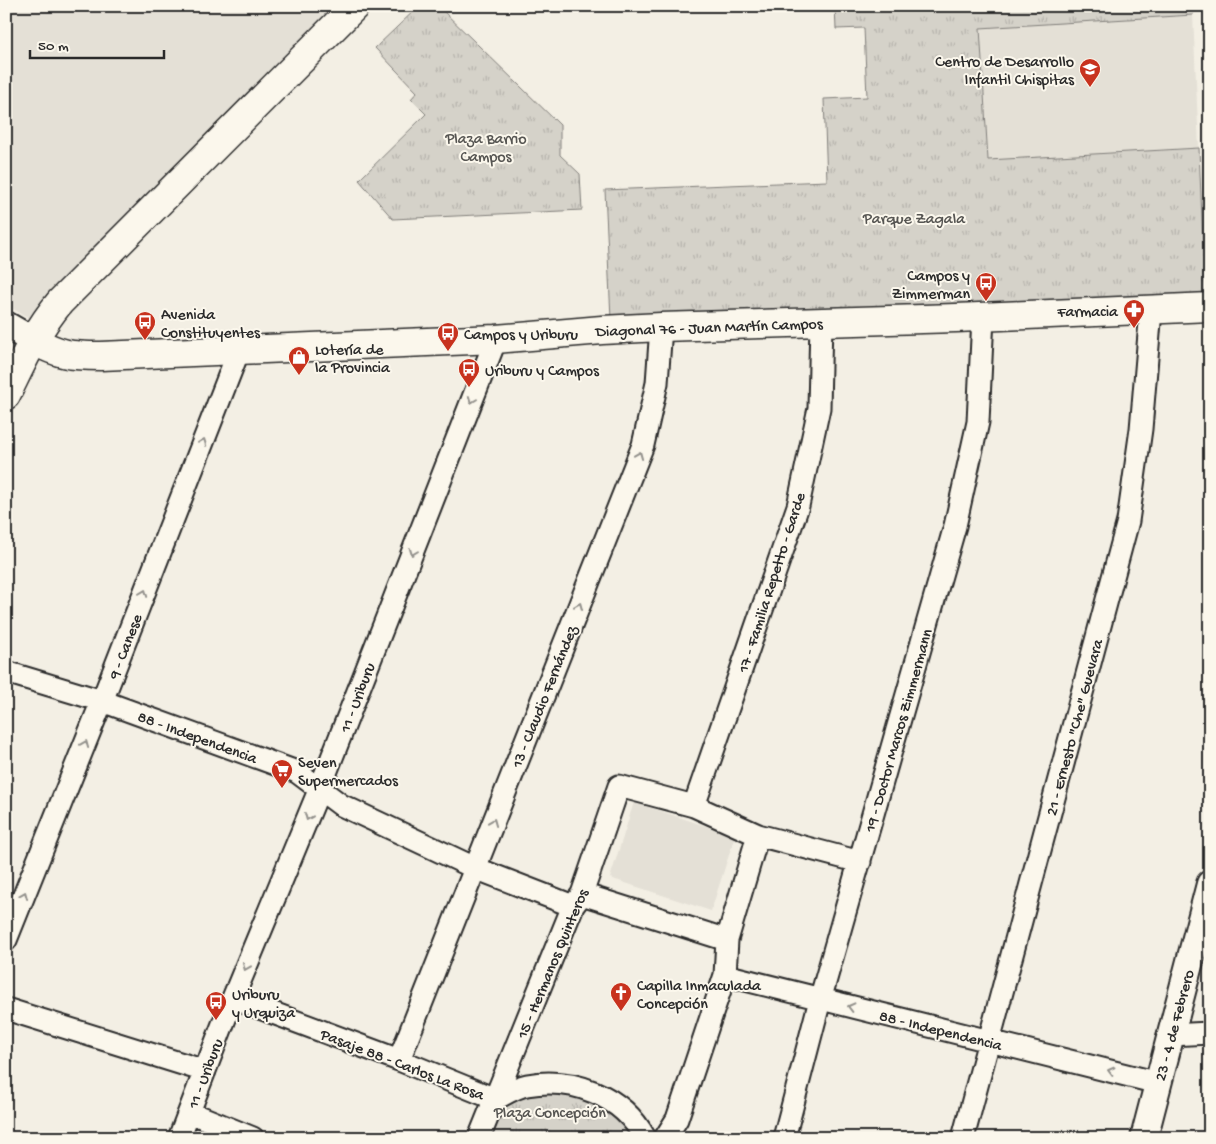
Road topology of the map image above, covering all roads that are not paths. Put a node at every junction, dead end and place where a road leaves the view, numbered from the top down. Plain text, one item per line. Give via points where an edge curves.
1 (355, 6) edge
2 (1210, 307) edge
3 (1151, 310) junction
4 (982, 317) junction
5 (821, 322) junction
6 (6, 325) edge
7 (661, 327) junction
8 (496, 338) junction
9 (32, 340) junction
10 (239, 350) junction
11 (6, 395) edge
12 (6, 672) edge
13 (102, 701) junction
14 (320, 788) junction
15 (694, 806) junction
16 (758, 835) junction
17 (860, 862) junction
18 (475, 868) junction
19 (1210, 884) edge
20 (577, 900) junction
21 (6, 940) edge
22 (727, 940) junction
23 (725, 975) junction
24 (233, 998) junction
25 (820, 1000) junction
26 (6, 1009) edge
27 (1210, 1033) edge
28 (1170, 1035) junction
29 (988, 1041) junction
30 (399, 1060) junction
31 (205, 1071) junction
32 (1158, 1083) junction
33 (495, 1099) junction
34 (189, 1112) junction
35 (179, 1138) edge
36 (252, 1138) edge
37 (479, 1138) edge
38 (645, 1138) edge
39 (665, 1138) edge
40 (784, 1138) edge
41 (963, 1138) edge
42 (1144, 1138) edge

1 - 9 main road via 60,302
2 - 3 main road, Diagonal 76 - Juan Martín Campos
3 - 4 main road, Diagonal 76 - Juan Martín Campos
3 - 29 street, 21 - Ernesto "Che" Guevara via 1141,429 1128,522
4 - 5 main road, Diagonal 76 - Juan Martín Campos
4 - 17 street, 19 - Doctor Marcos Zimmermann via 978,422 957,516
5 - 7 main road, Diagonal 76 - Juan Martín Campos
5 - 15 street, 17 - Familia Repetto - Garde via 819,408 798,506
6 - 9 street
7 - 8 main road, Diagonal 76 - Juan Martín Campos
18 -> 7 street, 13 - Claudio Fernández via 643,445 657,383
8 - 10 main road, Diagonal 76 - Juan Martín Campos
8 -> 14 street, 11 - Uriburu
9 - 10 main road, Diagonal 76 - Juan Martín Campos via 72,356
9 - 11 main road
13 -> 10 street, 9 - Canese
12 - 13 street, 88 - Independencia
13 - 14 street, 88 - Independencia via 297,772
21 -> 13 street, 9 - Canese
14 - 18 street, 88 - Independencia via 341,805
14 -> 24 street, 11 - Uriburu
15 - 16 street
15 - 20 street, 15 - Hermanos Quinteros via 619,786
16 - 17 street
16 - 22 street
17 - 25 street, 19 - Doctor Marcos Zimmermann
18 - 20 street, 88 - Independencia
18 - 30 street, 13 - Claudio Fernández
19 - 28 street, 23 - 4 de Febrero
20 - 22 street, 88 - Independencia
20 - 33 street, 15 - Hermanos Quinteros
22 - 23 street
23 - 25 street, 88 - Independencia
23 - 39 street via 677,1120
24 - 30 street, Pasaje 88 - Carlos La Rosa
24 - 31 street, 11 - Uriburu
29 -> 25 street, 88 - Independencia
25 - 40 street, 19 - Doctor Marcos Zimmermann
26 - 31 street
27 - 28 street
28 - 32 street, 23 - 4 de Febrero
32 -> 29 street, 88 - Independencia
29 - 41 street, 21 - Ernesto "Che" Guevara
30 - 33 street, Pasaje 88 - Carlos La Rosa
31 - 34 street, 11 - Uriburu
32 - 42 street, 23 - 4 de Febrero
33 - 37 street, 15 - Hermanos Quinteros
33 - 38 street, Pasaje 88 - Carlos La Rosa via 525,1086 557,1082 588,1089 616,1104 639,1126
34 - 35 street, 11 - Uriburu
34 - 36 street

